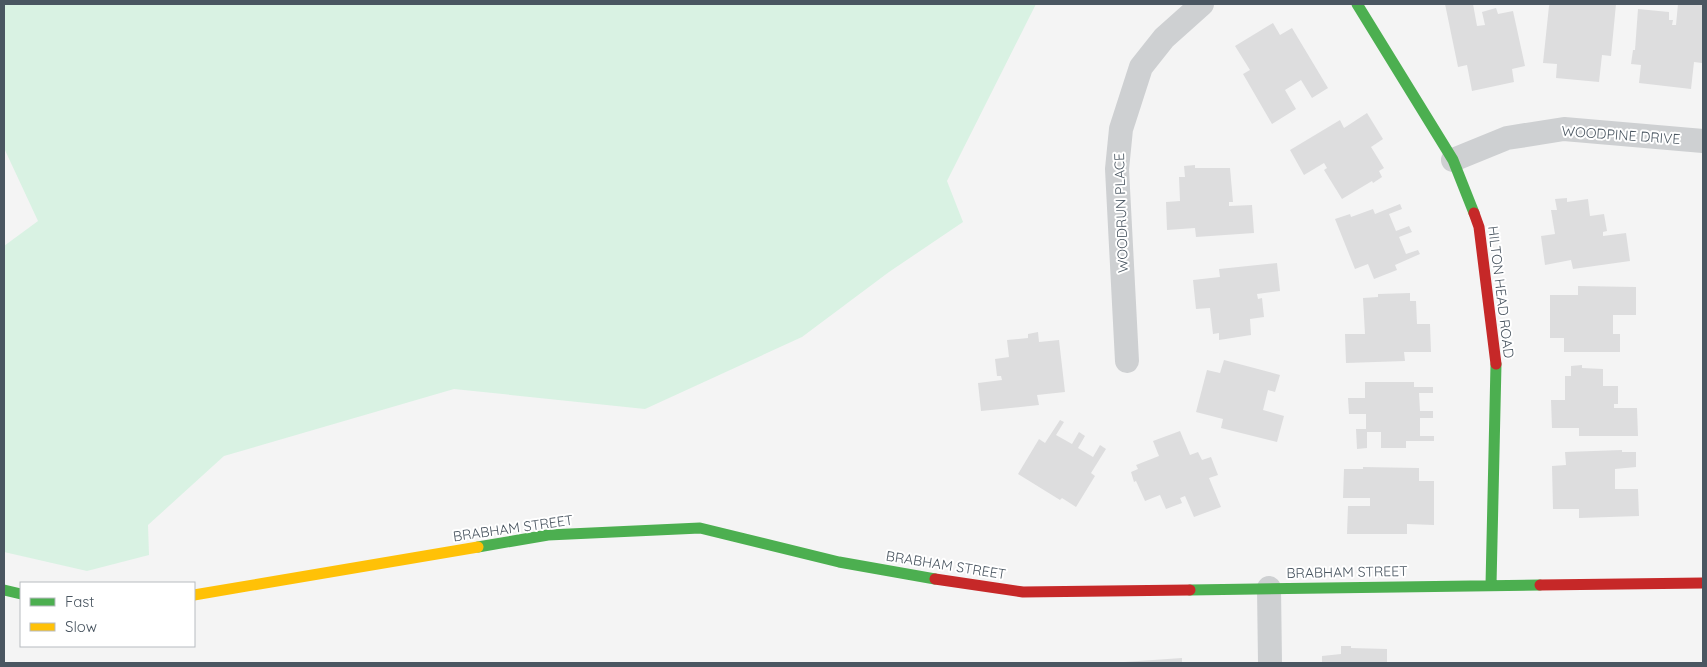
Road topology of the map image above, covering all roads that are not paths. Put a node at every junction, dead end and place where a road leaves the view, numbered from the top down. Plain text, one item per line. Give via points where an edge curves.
1 (1202, 4) edge
2 (1357, 4) edge
3 (1703, 141) edge
4 (1452, 160) junction
5 (1127, 361) dead end
6 (1703, 583) edge
7 (1491, 585) junction
8 (1269, 588) junction
9 (4, 590) edge
10 (20, 594) edge
11 (195, 595) edge
12 (1270, 663) edge

1 - 5 street, WOODRUN PLACE via 1164,38 1141,67 1121,128 1117,169
2 - 4 street, HILTON HEAD ROAD
3 - 4 street, WOODPINE DRIVE via 1564,129 1508,138
4 - 7 street, HILTON HEAD ROAD via 1479,227 1496,358
6 - 7 street, BRABHAM STREET
7 - 8 street, BRABHAM STREET
8 - 11 street, BRABHAM STREET via 1023,592 839,562 700,528 548,535
8 - 12 street
9 - 10 street

